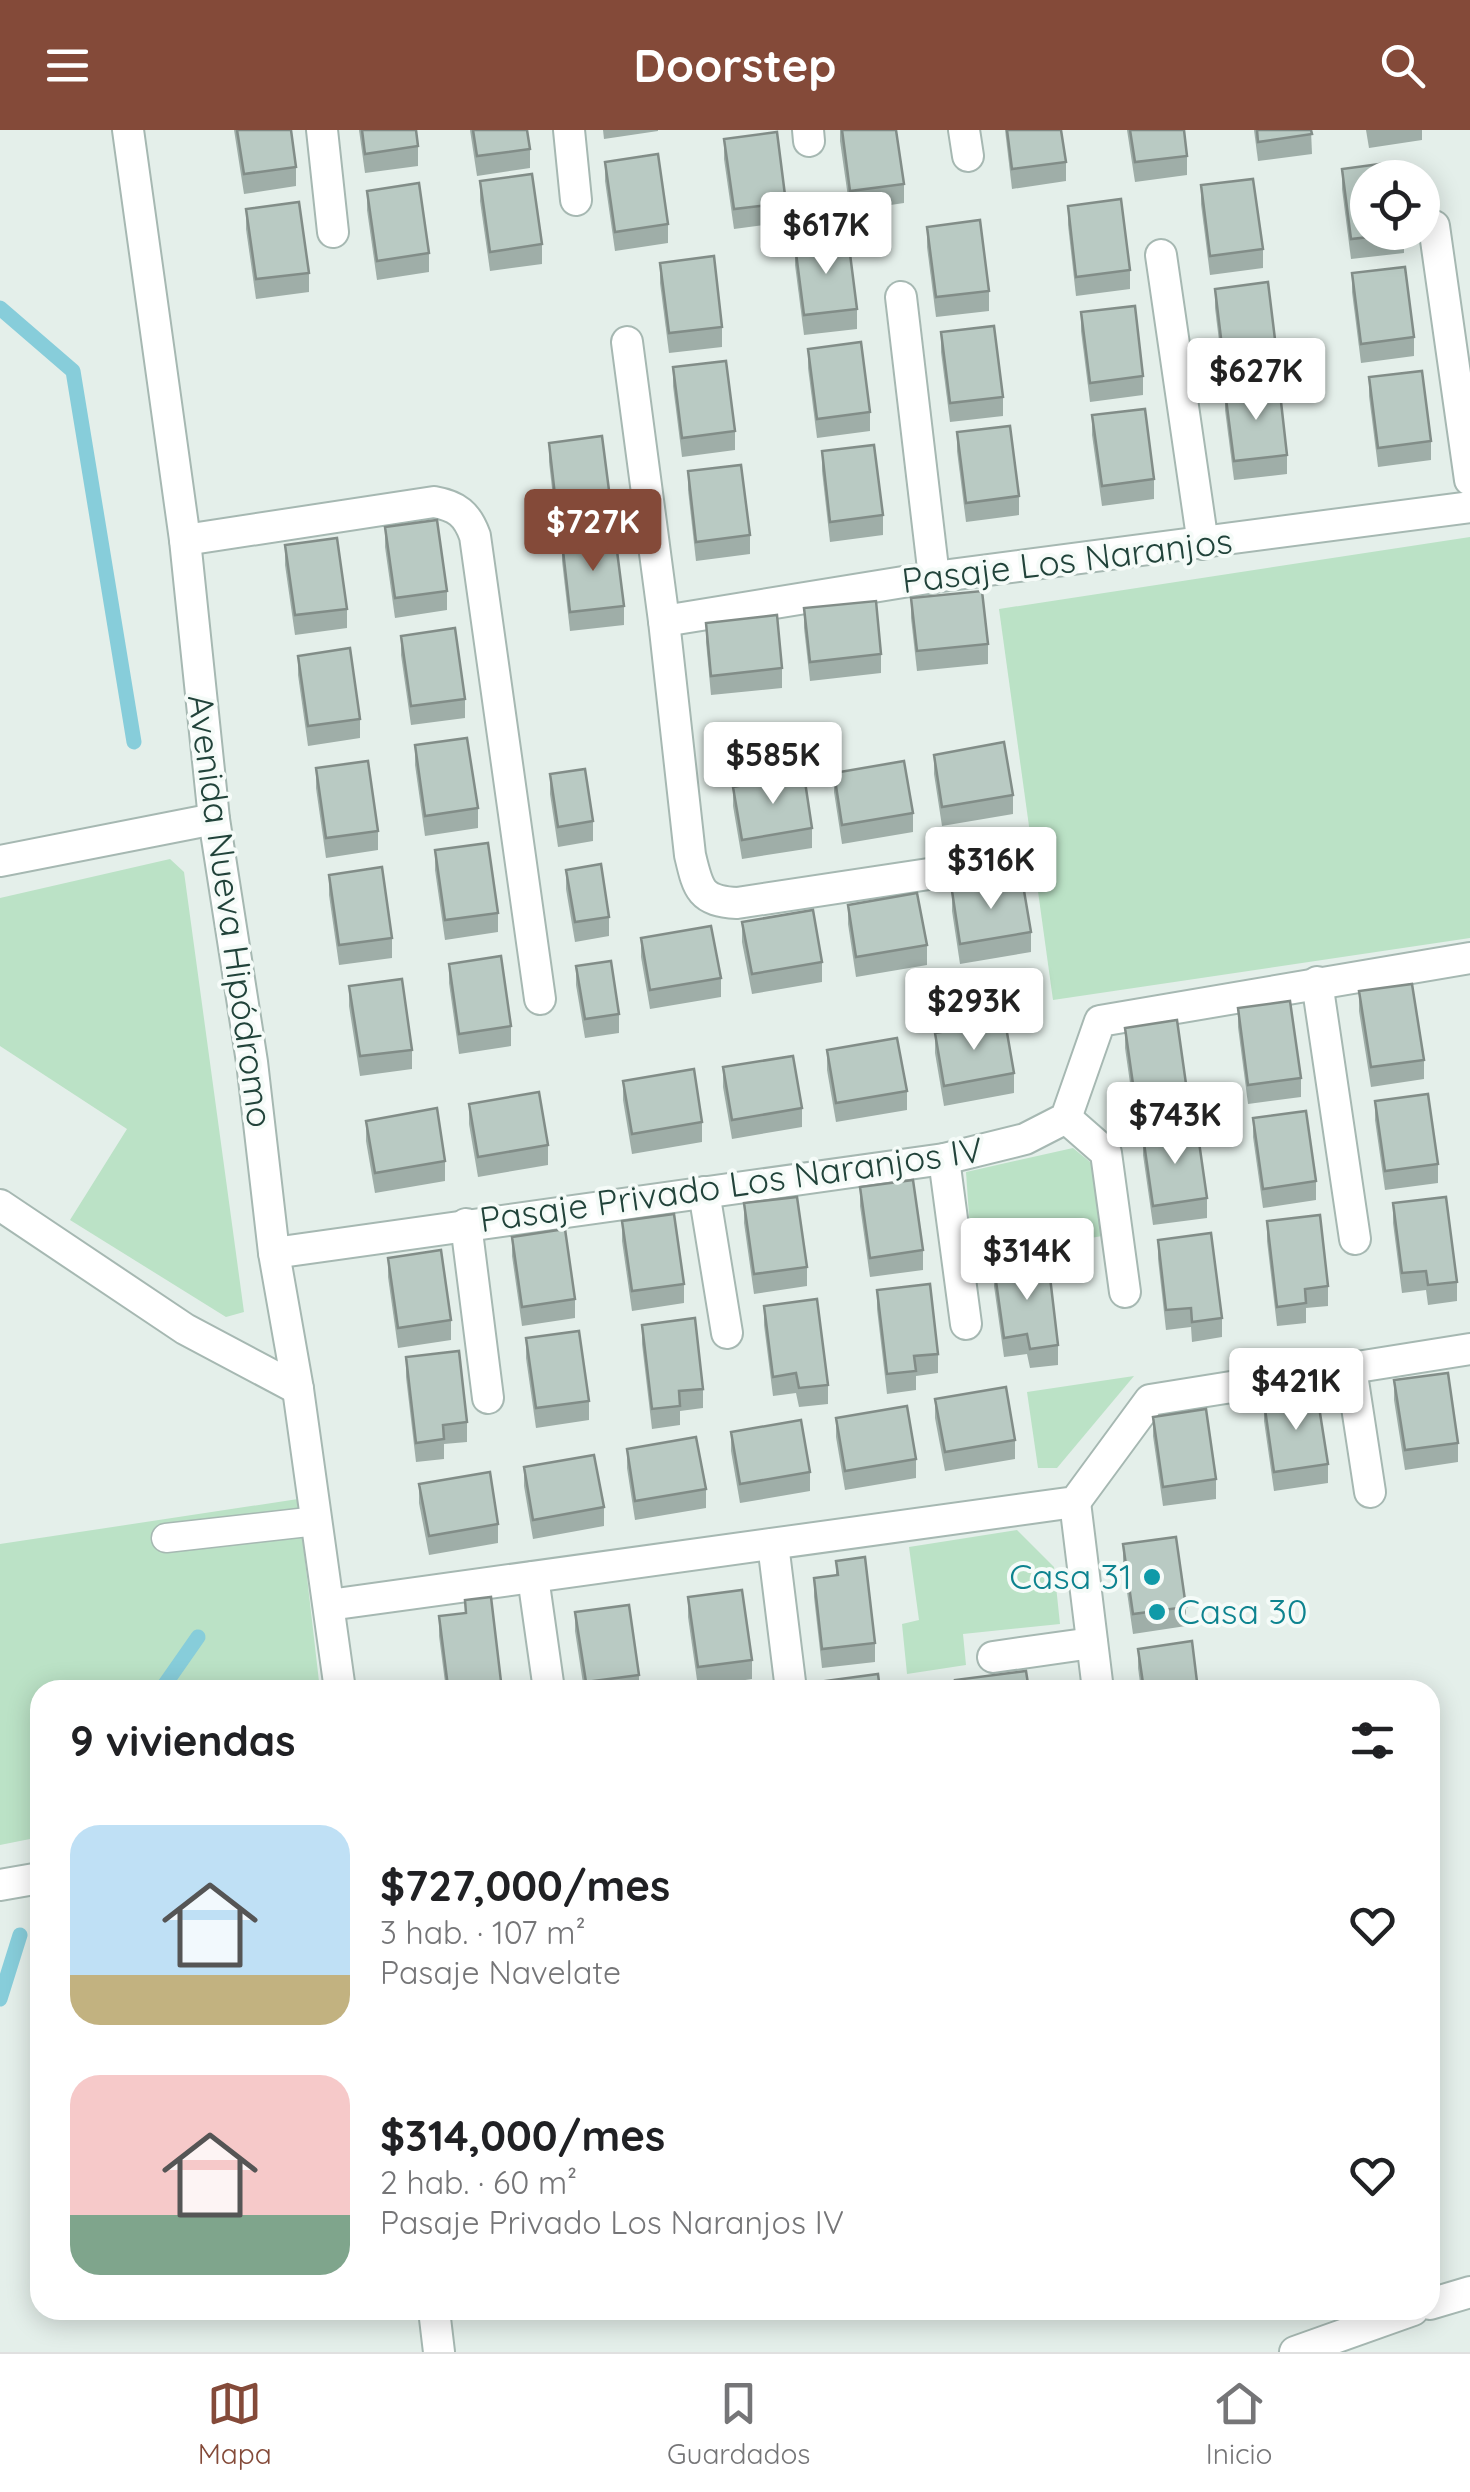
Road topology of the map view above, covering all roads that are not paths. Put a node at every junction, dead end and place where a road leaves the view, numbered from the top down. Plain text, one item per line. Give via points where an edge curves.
1 (128, 130) edge
2 (322, 130) edge
3 (569, 130) edge
4 (576, 200) dead end
5 (333, 232) dead end
6 (1437, 250) edge
7 (1161, 255) dead end
8 (901, 297) dead end
9 (627, 342) dead end
10 (1470, 480) edge
11 (1470, 507) edge
12 (184, 540) junction
13 (1203, 544) junction
14 (934, 576) junction
15 (664, 621) junction
16 (214, 819) junction
17 (0, 861) edge
18 (975, 867) dead end
19 (1470, 958) edge
20 (1317, 982) junction
21 (540, 999) dead end
22 (1066, 1118) junction
23 (944, 1160) junction
24 (704, 1192) junction
25 (0, 1205) edge
26 (466, 1224) junction
27 (1355, 1239) dead end
28 (274, 1253) junction
29 (1124, 1292) dead end
30 (966, 1324) dead end
31 (726, 1333) dead end
32 (1470, 1348) edge
33 (1351, 1368) junction
34 (298, 1390) junction
35 (488, 1398) dead end
36 (1370, 1492) dead end
37 (1075, 1502) junction
38 (317, 1521) junction
39 (166, 1538) dead end
40 (773, 1544) junction
41 (533, 1576) junction
42 (329, 1605) junction
43 (1092, 1643) junction
44 (993, 1657) dead end
45 (339, 1680) edge
46 (547, 1680) edge
47 (790, 1680) edge
48 (1097, 1680) edge
49 (30, 1880) edge
50 (0, 1885) edge
51 (1470, 2292) edge
52 (1440, 2301) edge
53 (435, 2320) edge
54 (1385, 2320) edge
55 (440, 2352) edge
56 (1295, 2352) edge

1 - 12 street, Avenida Nueva Hipódromo
2 - 5 street
3 - 4 street
6 - 10 street
7 - 13 street
8 - 14 street
9 - 15 street
11 - 13 street, Pasaje Los Naranjos
12 - 16 street, Avenida Nueva Hipódromo
12 - 21 street via 434,502 469,518
13 - 14 street, Pasaje Los Naranjos
14 - 15 street, Pasaje Los Naranjos
15 - 18 street via 690,855 704,896 738,903
16 - 17 street
16 - 28 street, Avenida Nueva Hipódromo
19 - 20 street
20 - 22 street via 1100,1021
20 - 27 street
22 - 23 street, Pasaje Privado Los Naranjos IV via 1024,1139
22 - 29 street via 1106,1153
23 - 24 street, Pasaje Privado Los Naranjos IV
23 - 30 street
24 - 26 street, Pasaje Privado Los Naranjos IV
24 - 31 street
25 - 34 street via 185,1329
26 - 28 street, Pasaje Privado Los Naranjos IV
26 - 35 street
28 - 34 street, Avenida Nueva Hipódromo
32 - 33 street
33 - 36 street
33 - 37 street via 1150,1400
34 - 38 street, Avenida Nueva Hipódromo
37 - 40 street
37 - 43 street
38 - 39 lane
38 - 42 street, Avenida Nueva Hipódromo
40 - 41 street
40 - 47 street
41 - 42 street
41 - 46 street
42 - 45 street, Avenida Nueva Hipódromo
43 - 44 street
43 - 48 street
49 - 50 street
51 - 52 street
53 - 55 street
54 - 56 street

